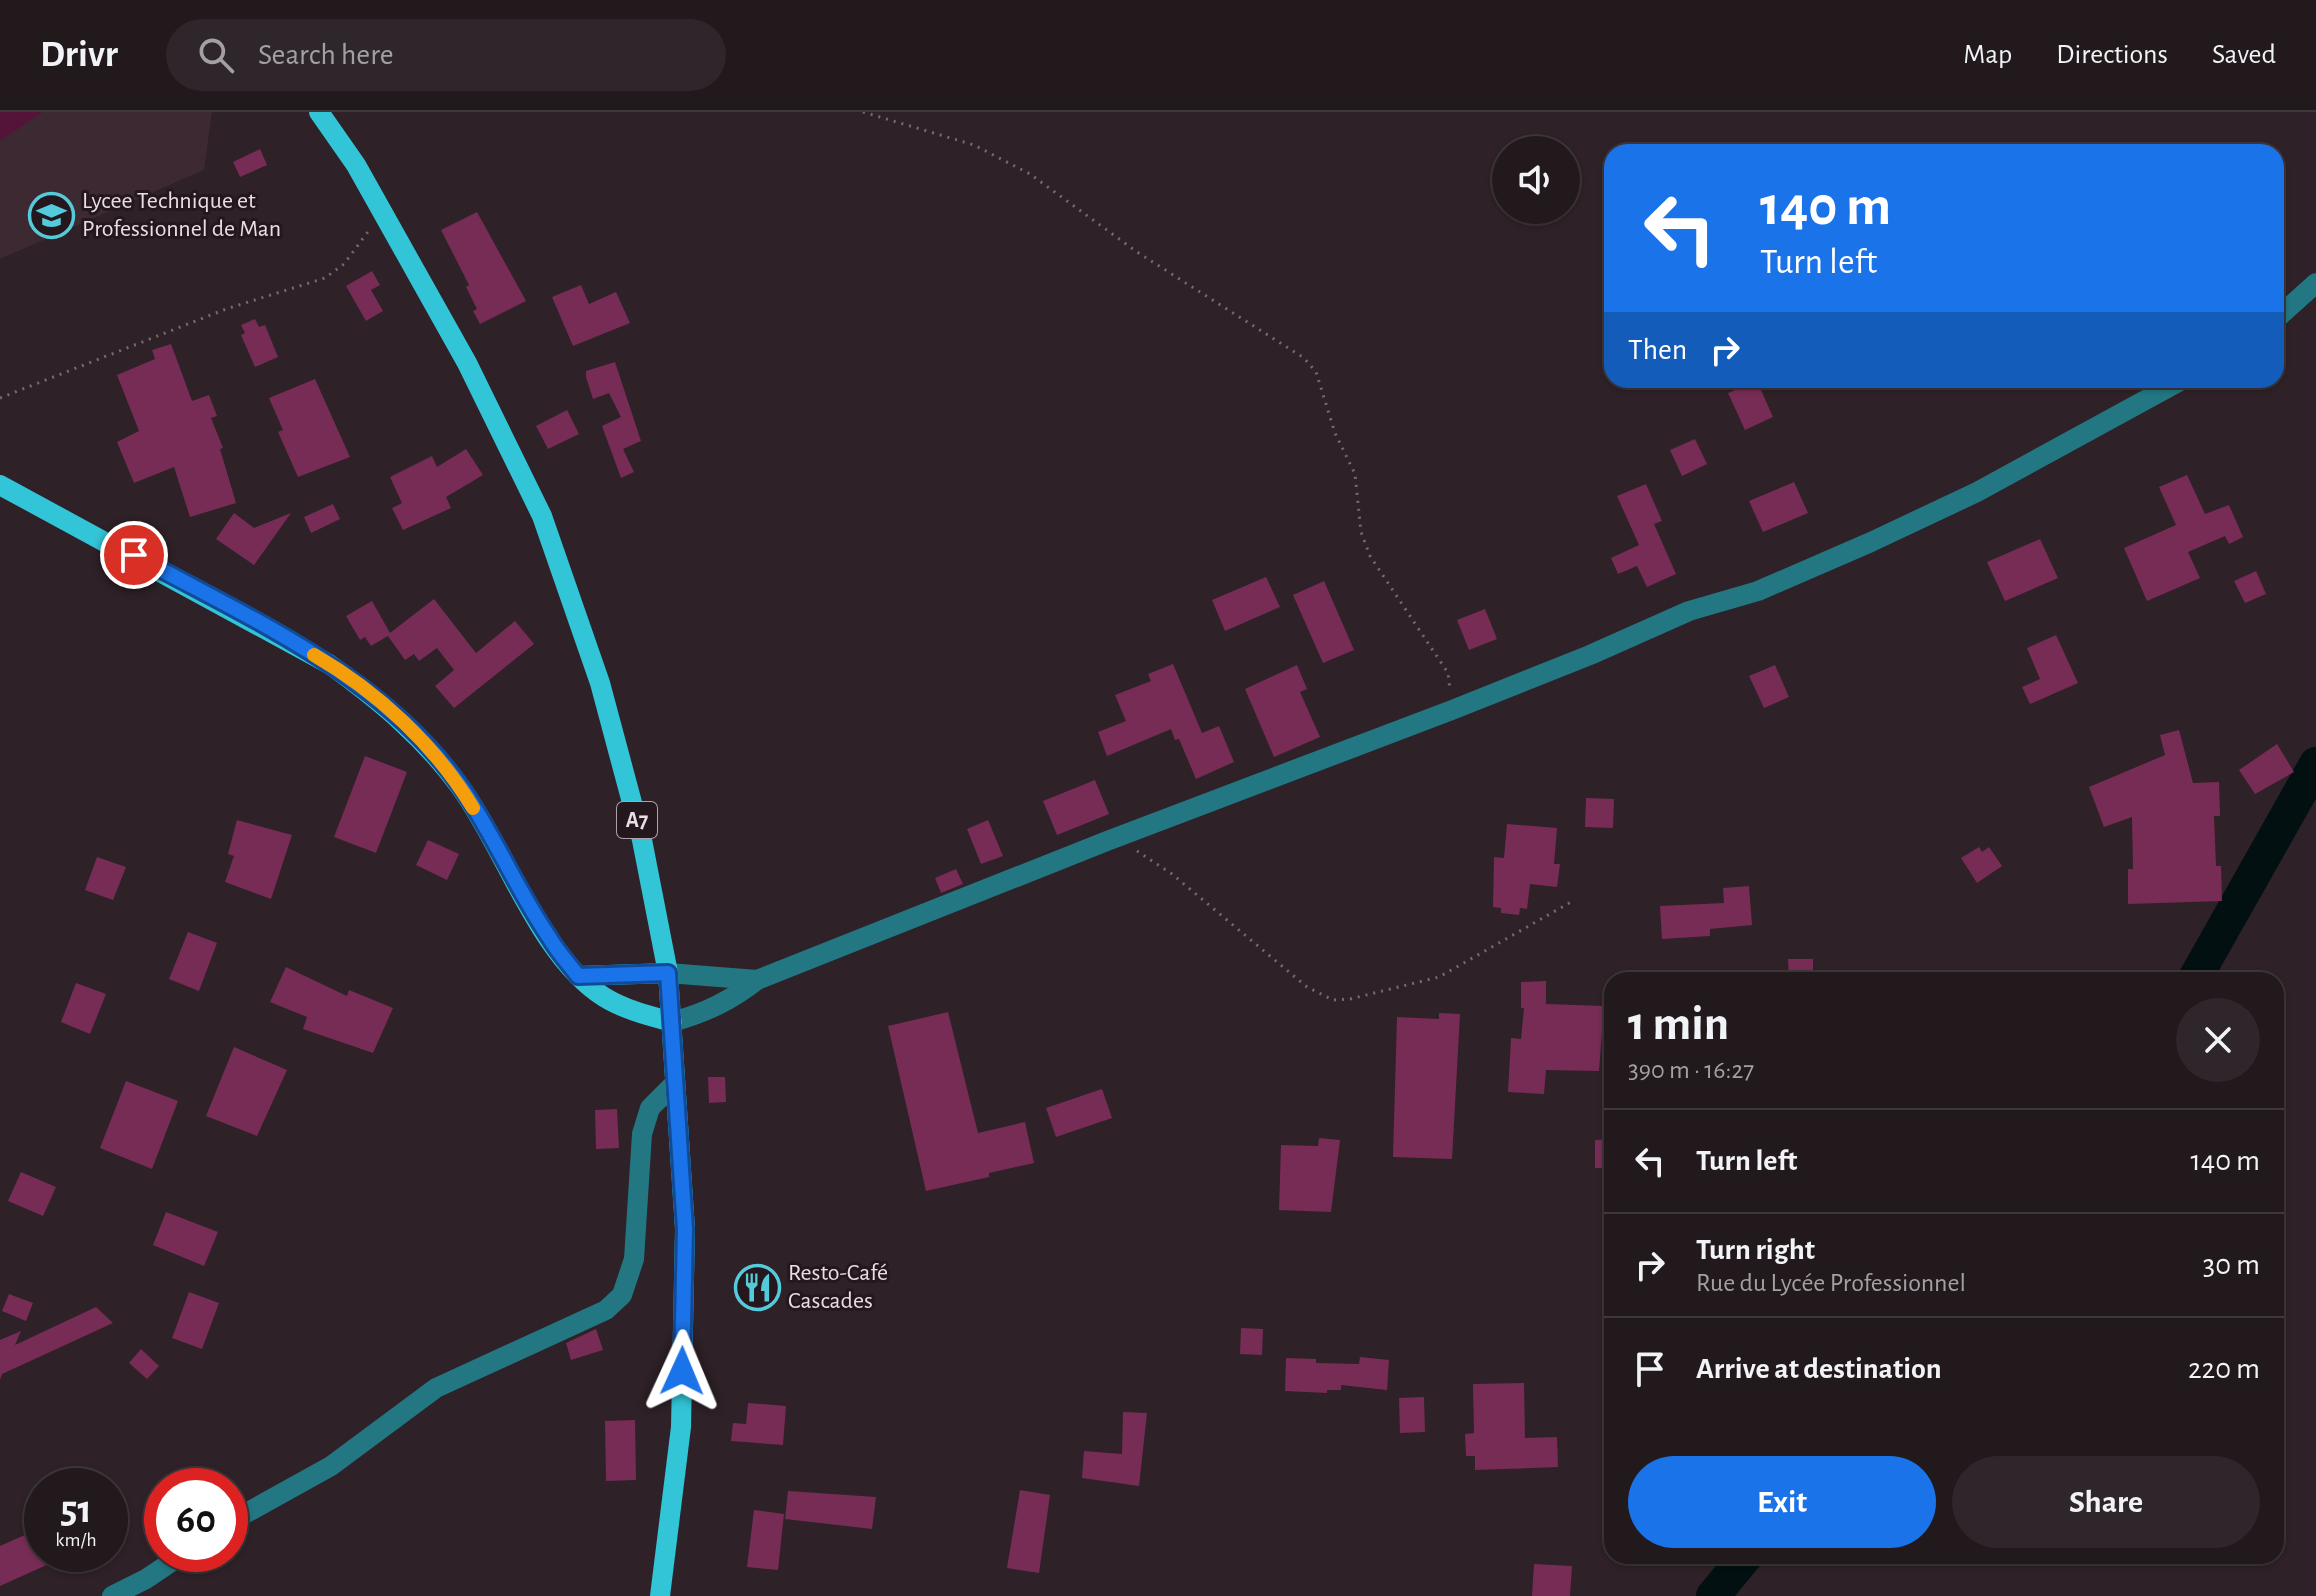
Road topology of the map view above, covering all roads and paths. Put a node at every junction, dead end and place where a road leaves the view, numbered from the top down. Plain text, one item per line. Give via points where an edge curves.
1 (319, 112) edge
2 (863, 112) edge
3 (382, 213) junction
4 (2316, 283) edge
5 (2284, 312) edge
6 (2167, 388) edge
7 (0, 398) edge
8 (0, 485) edge
9 (1452, 710) junction
10 (1107, 841) junction
11 (1571, 902) dead end
12 (668, 973) junction
13 (578, 976) junction
14 (757, 980) junction
15 (672, 1022) junction
16 (674, 1084) junction
17 (248, 1512) edge
18 (156, 1572) edge
19 (112, 1596) edge
20 (660, 1596) edge

1 - 3 main road, A7
2 - 9 path via 974,145 1030,174 1137,252 1311,365 1355,474 1361,532 1370,556 1448,673
3 - 7 path via 344,264 325,278 226,309
3 - 12 main road, A7 via 467,363 542,516 600,683 642,840
4 - 5 street
6 - 9 street via 1977,492 1871,542
8 - 13 main road via 329,664 379,701 462,789 549,937
9 - 10 street
10 - 11 path via 1139,851 1172,874 1307,987 1333,1000 1439,977
10 - 14 street
12 - 13 main road
12 - 14 street
12 - 15 main road, A7
13 - 15 main road via 605,998
14 - 15 street via 703,1014
15 - 16 main road, A7
16 - 17 street via 650,1108 642,1134 634,1259 622,1295 606,1310 436,1388 331,1466
16 - 20 main road, A7 via 685,1229 681,1427
18 - 19 street

